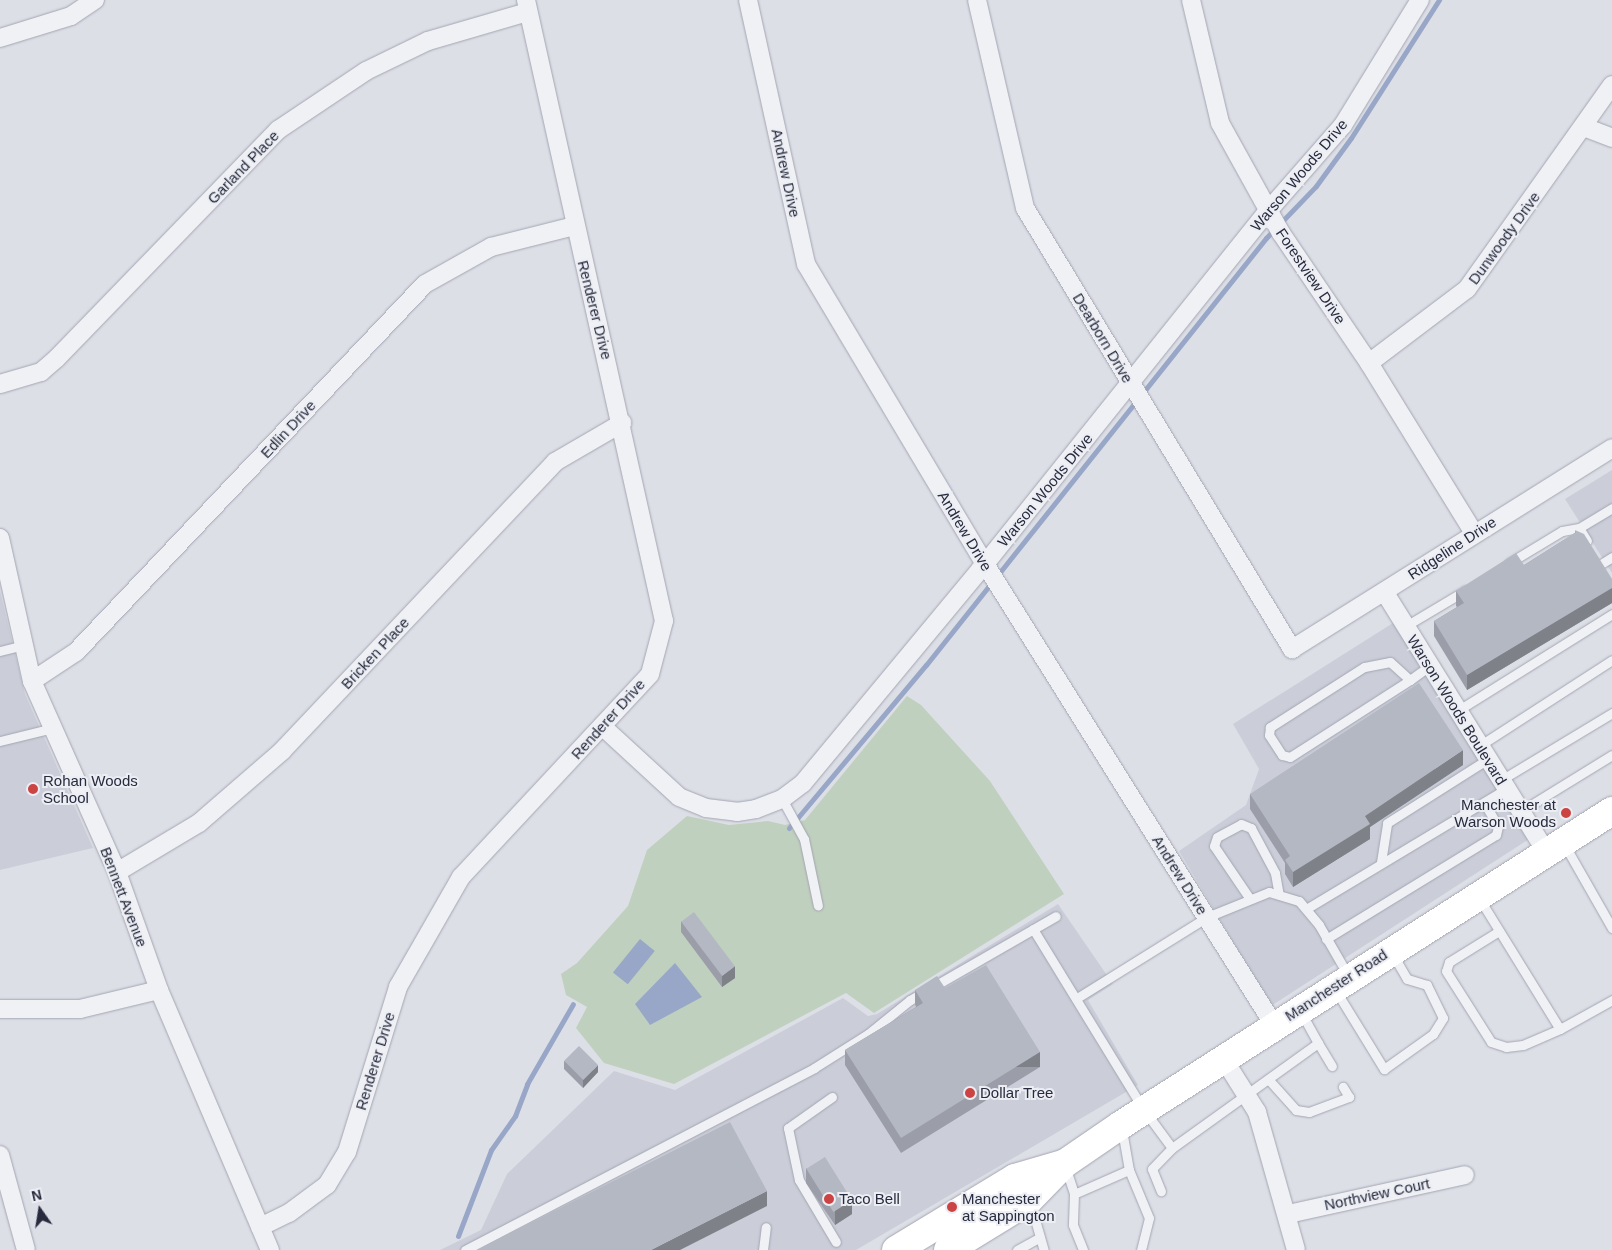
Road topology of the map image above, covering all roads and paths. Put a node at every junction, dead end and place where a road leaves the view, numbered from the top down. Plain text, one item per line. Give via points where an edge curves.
1 (95, 0) edge
2 (748, 0) edge
3 (976, 0) edge
4 (1191, 0) edge
5 (1420, 0) edge
6 (527, 6) edge
7 (0, 38) edge
8 (1612, 85) edge
9 (1584, 127) junction
10 (1612, 138) edge
11 (1274, 222) junction
12 (574, 226) junction
13 (1369, 363) junction
14 (0, 384) edge
15 (1133, 387) junction
16 (622, 423) junction
17 (1612, 448) edge
18 (1612, 508) edge
19 (1579, 528) junction
20 (1474, 533) junction
21 (0, 538) edge
22 (1612, 557) edge
23 (2, 561) edge
24 (1502, 567) edge
25 (991, 574) junction
26 (1478, 582) edge
27 (1384, 594) junction
28 (1612, 614) edge
29 (1404, 628) junction
30 (24, 645) junction
31 (1292, 649) joint
32 (0, 651) edge
33 (1612, 660) edge
34 (1429, 666) junction
35 (1410, 680) junction
36 (32, 681) junction
37 (1457, 711) junction
38 (1612, 713) edge
39 (603, 727) junction
40 (53, 728) junction
41 (0, 742) edge
42 (1484, 753) junction
43 (1612, 756) edge
44 (1504, 784) junction
45 (782, 799) junction
46 (1484, 803) junction
47 (1612, 810) edge
48 (1521, 812) junction
49 (1554, 847) junction
50 (1381, 862) junction
51 (117, 872) junction
52 (1279, 895) junction
53 (1477, 896) junction
54 (1250, 898) junction
55 (818, 906) dead end
56 (1306, 909) junction
57 (1056, 916) dead end
58 (1207, 917) junction
59 (1612, 928) edge
60 (1033, 929) junction
61 (1499, 931) junction
62 (1326, 939) junction
63 (1390, 950) junction
64 (1341, 982) junction
65 (159, 990) junction
66 (1077, 998) junction
67 (1612, 1000) edge
68 (0, 1009) edge
69 (1299, 1009) junction
70 (1274, 1025) junction
71 (1560, 1030) junction
72 (1318, 1043) junction
73 (1223, 1058) junction
74 (1332, 1066) dead end
75 (1269, 1080) junction
76 (1343, 1087) dead end
77 (1248, 1096) junction
78 (832, 1097) dead end
79 (1144, 1110) junction
80 (1120, 1125) junction
81 (1172, 1148) junction
82 (0, 1155) edge
83 (1064, 1164) junction
84 (1129, 1170) junction
85 (1465, 1175) dead end
86 (1161, 1191) dead end
87 (1074, 1194) junction
88 (1024, 1203) junction
89 (1288, 1214) junction
90 (260, 1227) junction
91 (766, 1227) dead end
92 (1040, 1236) junction
93 (836, 1242) dead end
94 (26, 1250) edge
95 (270, 1250) edge
96 (465, 1250) edge
97 (763, 1250) edge
98 (896, 1250) edge
99 (948, 1250) edge
100 (1017, 1250) edge
101 (1044, 1250) edge
102 (1083, 1250) edge
103 (1141, 1250) edge
104 (1296, 1250) edge

1 - 7 street via 71,16
2 - 25 street, Andrew Drive via 806,264
3 - 15 street, Dearborn Drive via 1025,208
4 - 11 street, Forestview Drive via 1220,123
5 - 11 street, Warson Woods Drive via 1343,125
6 - 12 street, Renderer Drive
6 - 14 street, Garland Place via 428,41 366,71 278,130 58,358 41,372
8 - 9 street, Dunwoody Drive
9 - 10 street
9 - 13 street, Dunwoody Drive via 1467,289
11 - 13 street, Forestview Drive
11 - 15 street, Warson Woods Drive
12 - 16 street, Renderer Drive
12 - 36 street, Edlin Drive via 491,247 466,258 426,284 76,652
13 - 20 street, Forestview Drive
15 - 25 street, Warson Woods Drive
15 - 31 street, Dearborn Drive
16 - 39 street, Renderer Drive via 664,621 650,674
16 - 51 street, Bricken Place via 555,462 282,751 199,823
17 - 20 street, Ridgeline Drive
18 - 19 lane
19 - 22 lane via 1598,560
19 - 24 lane via 1562,531
20 - 27 street, Ridgeline Drive
21 - 23 street, Bennett Avenue
23 - 30 street, Bennett Avenue
25 - 45 street, Warson Woods Drive via 803,784
25 - 58 street, Andrew Drive
26 - 29 lane
27 - 29 street, Warson Woods Boulevard
27 - 31 street, Ridgeline Drive
28 - 37 lane
29 - 34 street, Warson Woods Boulevard
30 - 32 lane
30 - 36 street, Bennett Avenue
33 - 42 lane
34 - 35 lane
34 - 37 street, Warson Woods Boulevard
35 - 35 lane via 1290,757 1282,754 1269,734 1270,728 1364,666 1390,662
36 - 40 street, Bennett Avenue
37 - 42 street, Warson Woods Boulevard
38 - 44 lane
39 - 45 street, Warson Woods Drive via 679,797 738,812
39 - 90 street, Renderer Drive via 461,877 398,987 347,1152 327,1185 289,1213
40 - 41 lane
40 - 51 street, Bennett Avenue
42 - 44 street, Warson Woods Boulevard
42 - 50 lane via 1388,823
43 - 48 lane
44 - 46 lane
44 - 48 street, Warson Woods Boulevard
45 - 55 lane via 804,839
46 - 50 lane
46 - 62 lane via 1498,826 1496,836
47 - 49 main road, Manchester Road
48 - 49 street, Warson Woods Boulevard
49 - 53 main road, Manchester Road
49 - 59 lane
50 - 56 lane
51 - 65 street, Bennett Avenue
52 - 54 lane via 1269,892
52 - 54 lane via 1276,874 1251,828 1241,824 1217,837 1214,846
52 - 56 lane via 1299,901
53 - 61 lane
53 - 63 main road, Manchester Road
54 - 58 lane
56 - 62 lane
57 - 60 lane
58 - 66 lane
58 - 70 street, Andrew Drive
60 - 66 lane
60 - 96 lane via 910,1000 868,1034 814,1068
61 - 71 lane
61 - 71 lane via 1449,962 1446,971 1491,1042 1506,1047 1524,1045
62 - 64 lane
63 - 64 main road, Manchester Road
63 - 64 lane via 1407,979 1427,985 1443,1018 1433,1034 1384,1069
64 - 69 main road, Manchester Road
65 - 68 street via 80,1009
65 - 90 street, Bennett Avenue
66 - 79 lane
67 - 71 lane
69 - 70 main road, Manchester Road
69 - 72 lane
70 - 73 main road, Manchester Road
72 - 74 lane
72 - 75 lane
73 - 77 street
73 - 79 main road, Manchester Road
75 - 76 lane via 1296,1110 1309,1112 1349,1097
75 - 77 lane
77 - 81 lane
77 - 89 street via 1264,1130
78 - 93 lane via 788,1128 799,1180
79 - 80 main road, Manchester Road
79 - 81 lane
80 - 83 main road, Manchester Road
80 - 84 lane
81 - 86 lane via 1152,1169
82 - 94 street
83 - 87 lane
83 - 88 main road, Manchester Road
83 - 98 main road, Manchester Road via 1015,1178
84 - 87 lane
84 - 103 lane via 1149,1218
85 - 89 street, Northview Court
87 - 102 lane via 1073,1225
88 - 92 lane via 1034,1216
88 - 99 main road, Manchester Road
89 - 104 street
90 - 95 street, Bennett Avenue
91 - 97 lane
92 - 100 lane
92 - 101 lane

